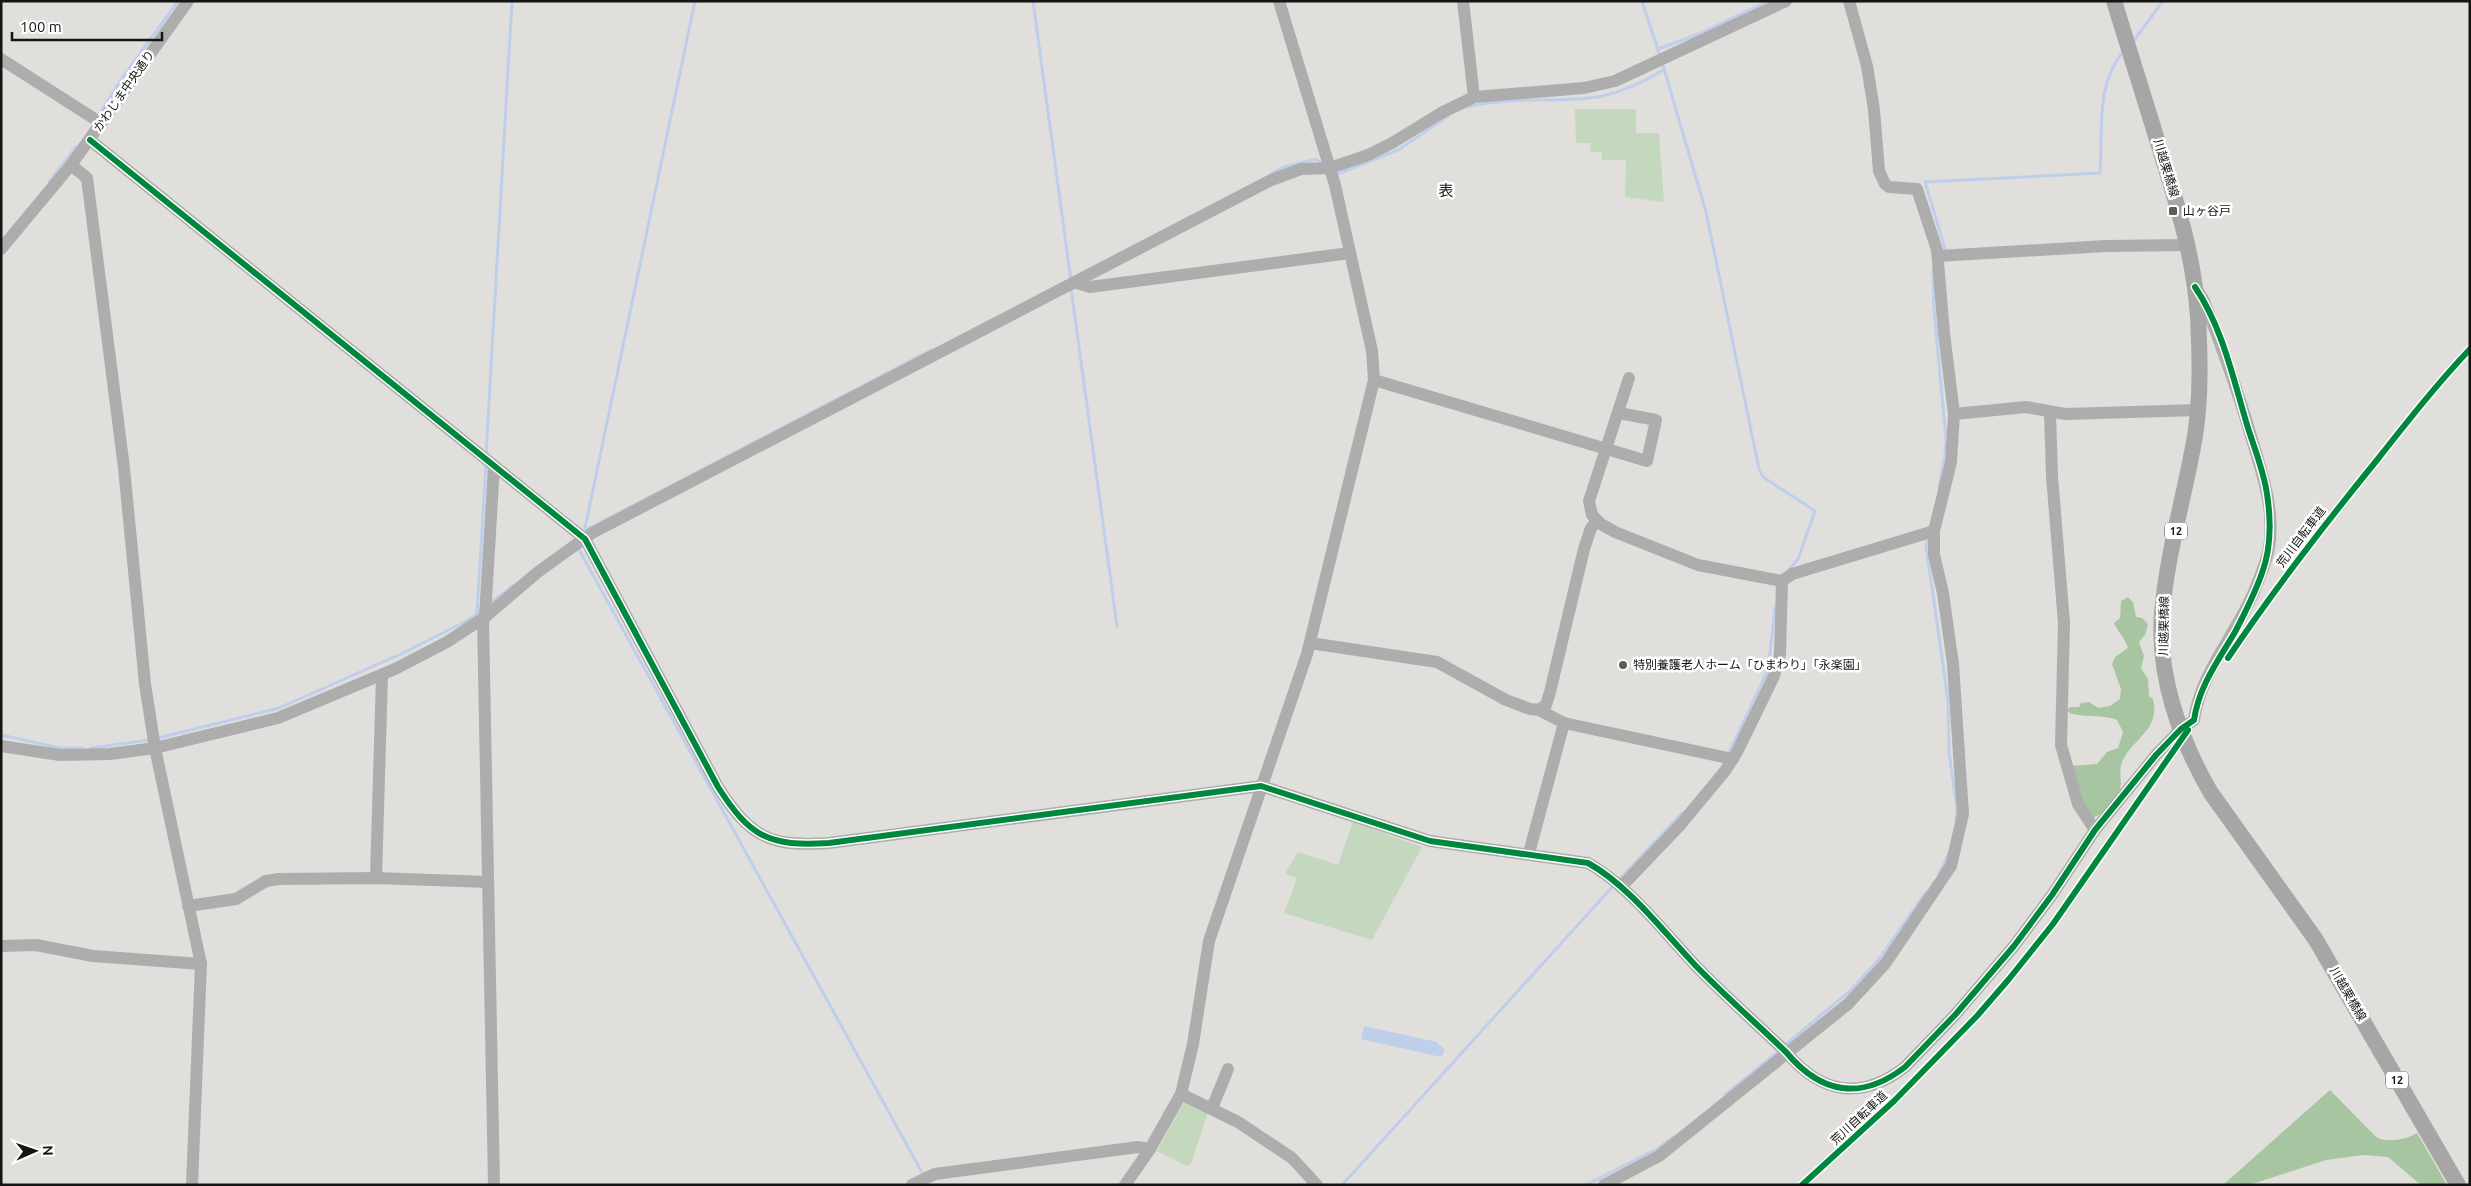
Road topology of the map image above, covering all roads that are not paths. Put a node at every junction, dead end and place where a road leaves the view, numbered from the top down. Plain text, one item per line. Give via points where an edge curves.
1 (188, 1) edge
2 (1279, 1) edge
3 (1463, 1) edge
4 (1786, 1) edge
5 (1849, 1) edge
6 (2114, 1) edge
7 (1, 59) edge
8 (1474, 97) junction
9 (101, 123) junction
10 (90, 140) junction
11 (71, 165) junction
12 (1330, 168) junction
13 (2189, 245) junction
14 (1, 249) edge
15 (1350, 253) junction
16 (1938, 256) junction
17 (1074, 282) junction
18 (2195, 287) junction
19 (1629, 378) dead end
20 (1374, 380) junction
21 (2198, 410) junction
22 (1619, 413) junction
23 (2050, 413) junction
24 (1954, 414) junction
25 (1606, 448) junction
26 (494, 466) junction
27 (1598, 520) junction
28 (1934, 531) junction
29 (585, 539) junction
30 (1782, 581) junction
31 (484, 618) junction
32 (1310, 642) junction
33 (382, 675) junction
34 (1540, 710) junction
35 (1564, 723) junction
36 (2181, 729) junction
37 (1, 746) edge
38 (155, 748) junction
39 (1733, 759) junction
40 (1261, 786) junction
41 (2095, 830) junction
42 (1529, 854) junction
43 (376, 878) junction
44 (488, 882) junction
45 (1621, 887) junction
46 (188, 906) junction
47 (1, 946) edge
48 (201, 964) junction
49 (1786, 1052) junction
50 (1228, 1069) dead end
51 (1180, 1094) junction
52 (1212, 1108) junction
53 (1150, 1149) junction
54 (192, 1185) edge
55 (494, 1185) edge
56 (912, 1185) edge
57 (1125, 1185) edge
58 (1317, 1185) edge
59 (1604, 1185) edge
60 (2458, 1185) edge

1 - 9 street, かわじま中央通り
2 - 12 street
3 - 8 street
4 - 8 street via 1615,81 1584,88
5 - 16 street via 1867,66 1879,171 1890,187 1917,189
6 - 13 main road, 川越栗橋線 / 12
7 - 9 street
8 - 12 street via 1441,113 1392,144
9 - 10 street, かわじま中央通り
10 - 11 street, かわじま中央通り
10 - 26 street
11 - 14 street, かわじま中央通り
11 - 38 street via 87,178
12 - 15 street
12 - 17 street via 1301,169 1271,180
13 - 16 street via 2106,246
13 - 18 main road, 川越栗橋線 / 12
15 - 17 street via 1090,287
15 - 20 street via 1372,351
16 - 24 street
17 - 29 street
18 - 21 main road, 川越栗橋線 / 12
18 - 36 street via 2218,336 2260,465 2267,494 2269,546 2252,597 2196,701 2194,720
19 - 22 street
20 - 25 street
20 - 32 street
21 - 23 street
21 - 36 main road, 川越栗橋線 / 12 via 2162,615 2164,661
22 - 25 street
22 - 25 street via 1656,420 1647,461
23 - 24 street via 2026,406
23 - 41 street via 2064,622 2061,745 2078,804
24 - 28 street via 1951,462
25 - 27 street via 1589,500 1592,515
26 - 29 street
26 - 31 street
27 - 30 street via 1615,532 1698,565
27 - 34 street via 1591,528 1584,549 1550,692 1546,705
28 - 30 street via 1792,574
28 - 49 street via 1934,555 1943,593 1956,704 1963,814 1958,844 1951,866 1884,964 1848,1004
29 - 31 street via 544,567
29 - 40 street via 718,787 746,824 766,838 798,845 829,842
30 - 39 street via 1780,654 1774,676
31 - 33 street via 420,657
31 - 44 street
32 - 34 street via 1437,662 1506,700 1530,710
32 - 40 street
33 - 38 street via 278,718
33 - 43 street
34 - 35 street
35 - 39 street
35 - 42 street
36 - 41 street
36 - 60 main road, 川越栗橋線 / 12 via 2211,792 2295,908
37 - 38 street via 87,756
38 - 46 street
39 - 45 street via 1681,824
40 - 42 street via 1430,841
40 - 51 street via 1209,941 1193,1044
41 - 49 street via 2052,895 1987,980 1905,1068 1889,1080 1864,1088 1832,1087 1807,1073
42 - 45 street via 1588,862
43 - 44 street
43 - 46 street via 279,879 266,881 236,899
44 - 55 street
45 - 49 street via 1701,971
46 - 48 street
47 - 48 street via 36,945 93,956
48 - 54 street
49 - 59 street via 1659,1156
50 - 52 street
51 - 52 street
51 - 53 street
52 - 58 street via 1292,1158
53 - 56 street via 1138,1147 936,1174
53 - 57 street

